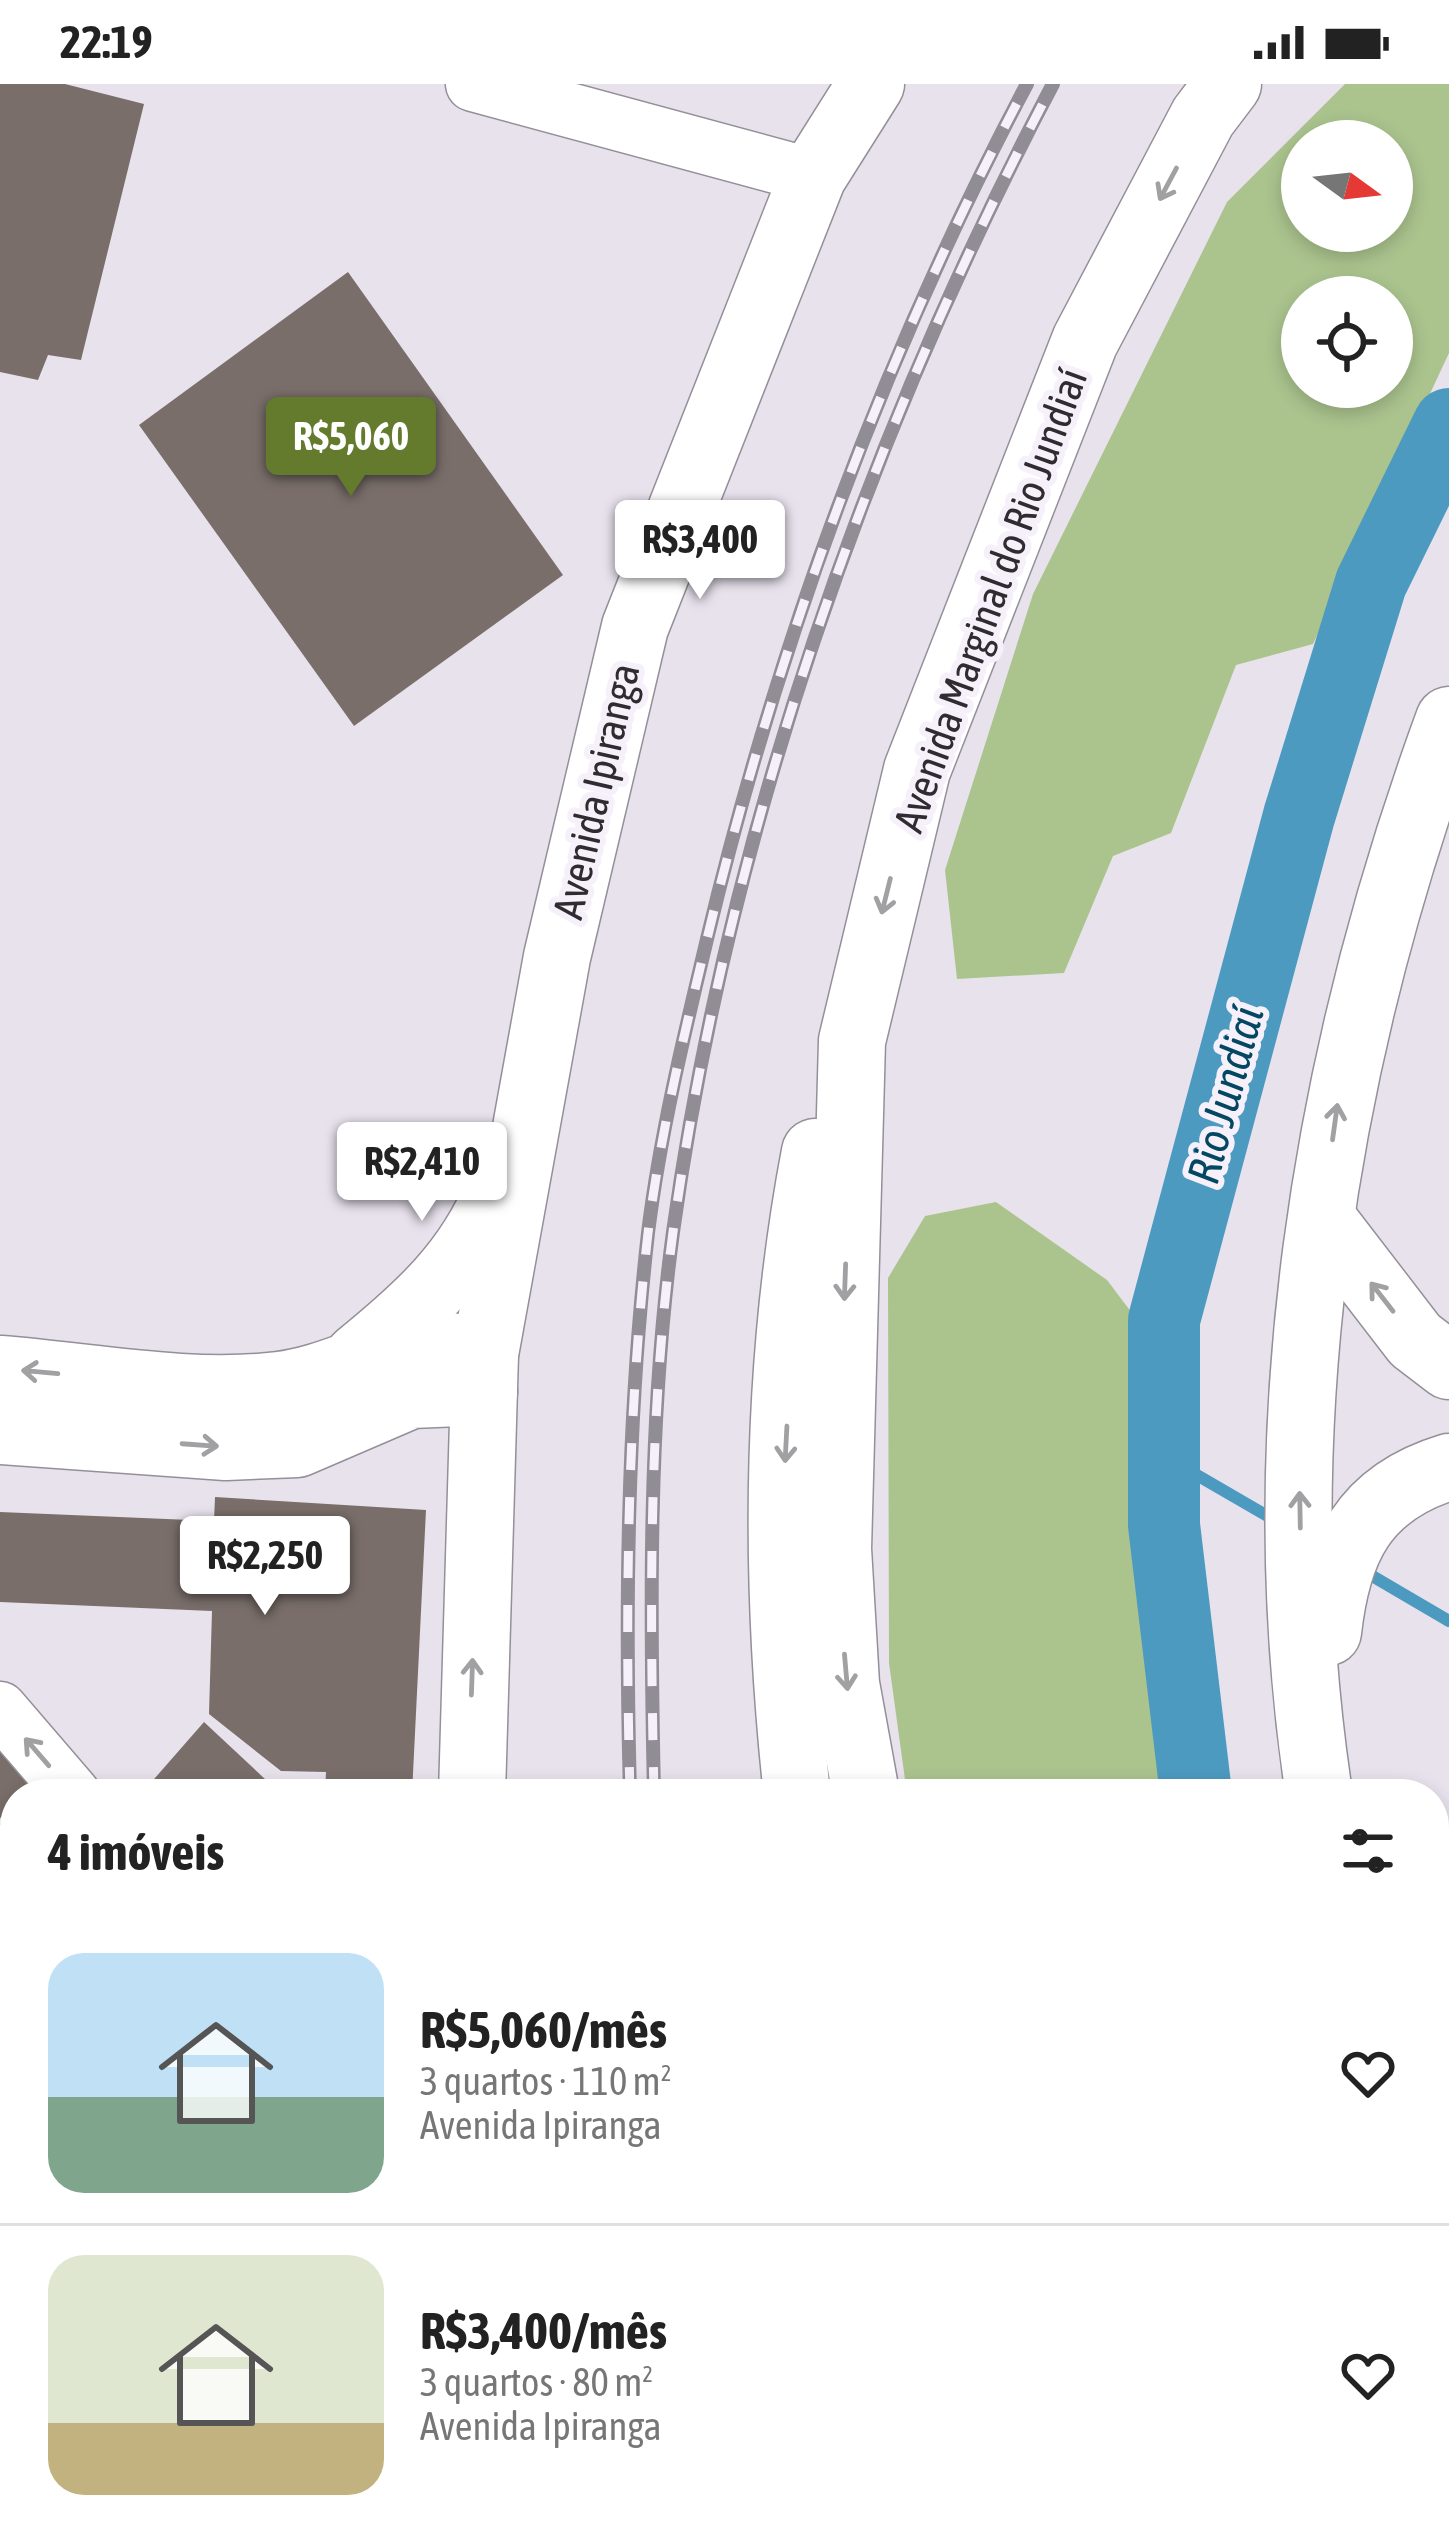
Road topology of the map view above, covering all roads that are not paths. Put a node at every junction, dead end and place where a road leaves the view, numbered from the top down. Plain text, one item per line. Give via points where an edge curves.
1 (473, 84) edge
2 (871, 84) edge
3 (1228, 84) edge
4 (813, 176) junction
5 (1449, 720) edge
6 (852, 1041) junction
7 (526, 1114) junction
8 (1322, 1220) junction
9 (355, 1359) junction
10 (1449, 1366) edge
11 (0, 1369) edge
12 (484, 1373) junction
13 (136, 1410) junction
14 (0, 1431) edge
15 (1449, 1467) edge
16 (0, 1709) edge
17 (1316, 1774) edge
18 (61, 1779) edge
19 (472, 1779) edge
20 (794, 1779) edge
21 (863, 1779) edge

1 - 4 street
2 - 4 main road, Avenida Ipiranga
3 -> 6 main road, Avenida Marginal do Rio Jundiaí via 1085,341 917,770
4 - 7 main road, Avenida Ipiranga via 635,627
8 -> 5 main road via 1339,1094 1382,921
6 -> 20 main road via 823,1114 804,1209 781,1535
6 -> 21 main road, Avenida Marginal do Rio Jundiaí via 838,1549 846,1684
7 - 9 main road, Avenida Ipiranga via 493,1204 454,1268 424,1304
7 - 12 main road, Avenida Ipiranga
10 -> 8 main road via 1415,1340
17 -> 8 main road via 1299,1448
9 - 12 main road via 460,1345
9 - 13 main road via 280,1385
13 -> 11 main road
13 -> 12 main road via 226,1447 297,1444
19 -> 12 main road, Avenida Ipiranga
13 - 14 main road
15 - 17 main road via 1394,1495 1349,1539 1334,1577
18 -> 16 street

